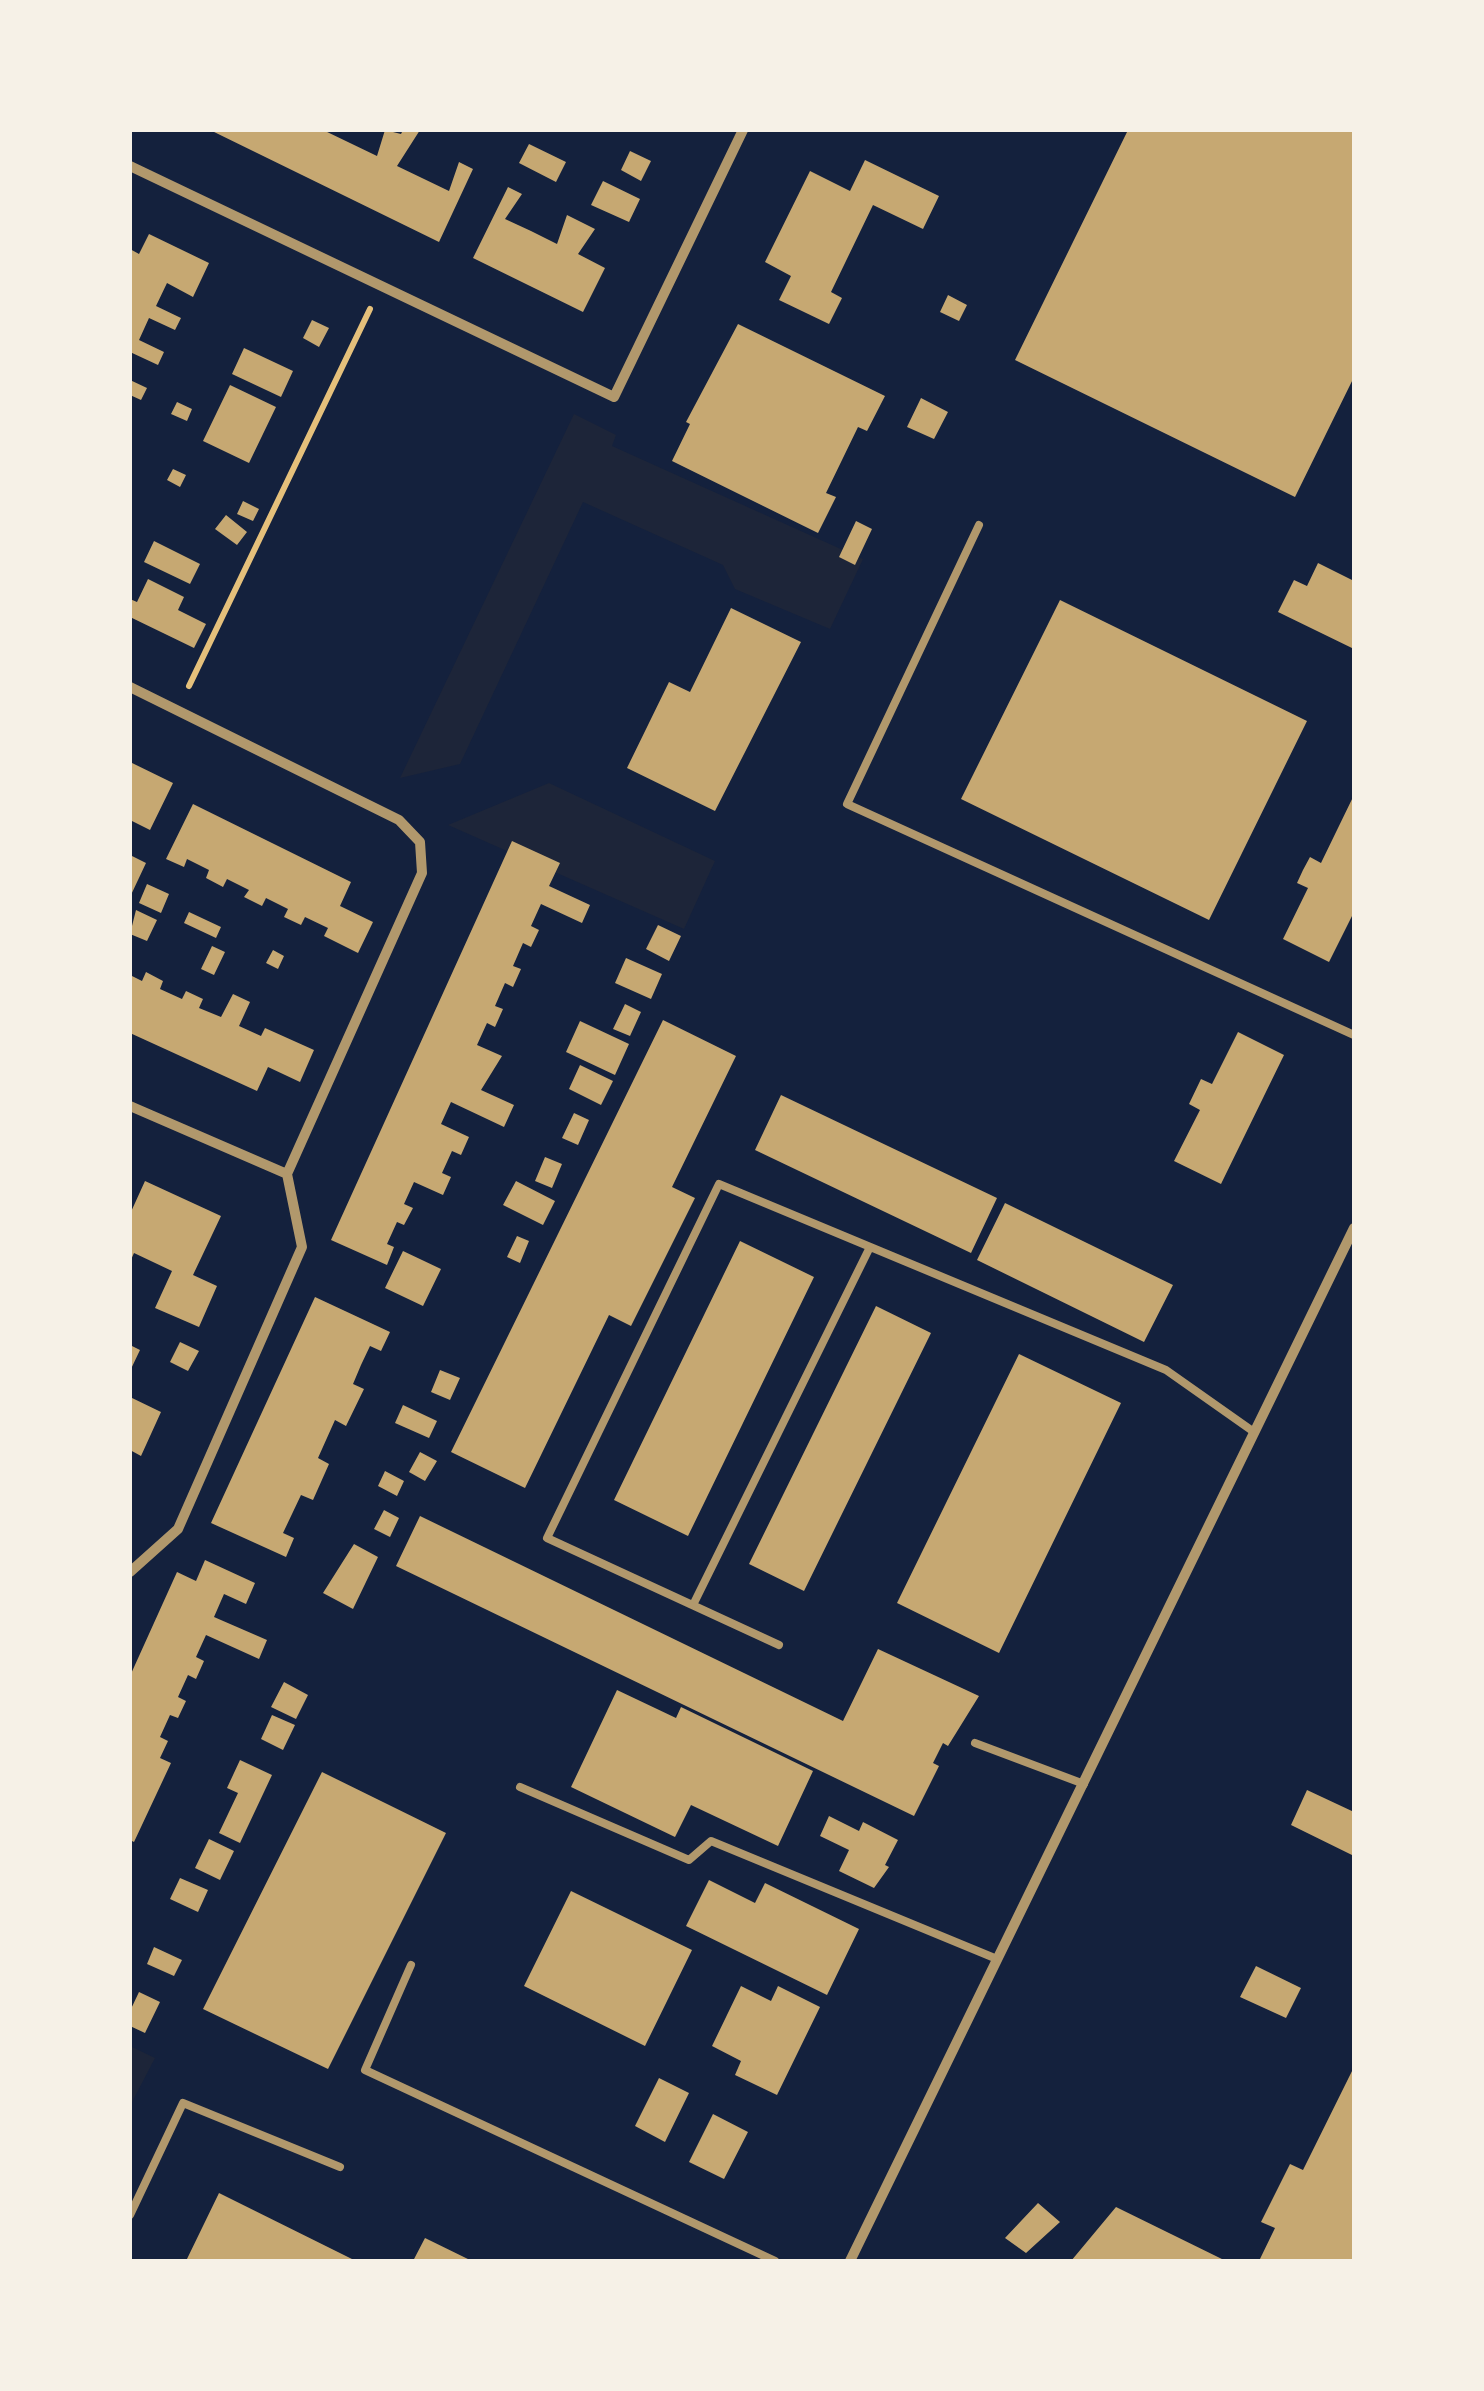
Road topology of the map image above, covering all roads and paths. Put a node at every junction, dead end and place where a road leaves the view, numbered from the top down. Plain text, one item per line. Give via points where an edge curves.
1 (743, 130) edge
2 (130, 166) edge
3 (381, 286) junction
4 (979, 525) dead end
5 (130, 686) edge
6 (177, 710) junction
7 (1354, 1035) edge
8 (130, 1106) edge
9 (286, 1174) junction
10 (1354, 1228) edge
11 (870, 1247) junction
12 (1254, 1432) junction
13 (130, 1572) edge
14 (693, 1605) junction
15 (778, 1645) dead end
16 (975, 1743) dead end
17 (1084, 1784) junction
18 (520, 1787) dead end
19 (997, 1959) junction
20 (412, 1966) dead end
21 (340, 2167) dead end
22 (130, 2215) edge
23 (775, 2261) edge
24 (850, 2261) edge

1 - 3 street via 614,396
2 - 3 street
3 - 6 path
4 - 7 lane via 847,804
5 - 6 street
6 - 9 street via 399,820 420,842 422,873
8 - 9 street
9 - 13 street via 302,1247 178,1529
10 - 12 street
11 - 12 lane via 1166,1370
11 - 14 lane
11 - 14 lane via 719,1184 547,1538
12 - 17 street
14 - 15 lane
16 - 17 lane
17 - 19 street
18 - 19 lane via 690,1860 711,1840
19 - 24 street
20 - 23 lane via 365,2070
21 - 22 lane via 183,2103

